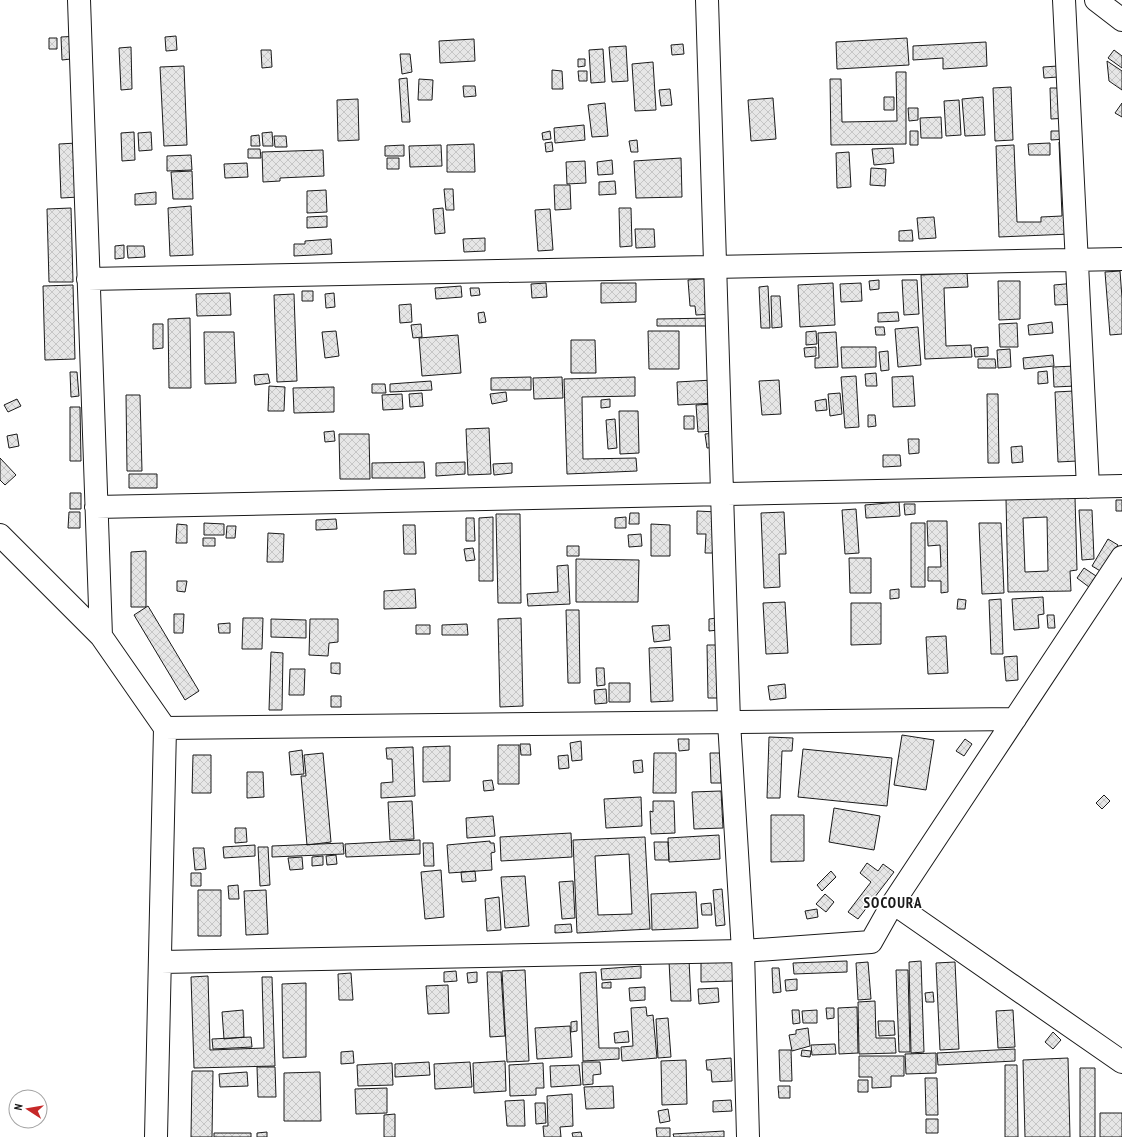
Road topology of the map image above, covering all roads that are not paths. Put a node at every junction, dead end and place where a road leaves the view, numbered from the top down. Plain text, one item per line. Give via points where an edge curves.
1 (79, 0) edge
2 (707, 0) edge
3 (1064, 0) edge
4 (1096, 0) edge
5 (1122, 20) edge
6 (1122, 259) edge
7 (1077, 260) junction
8 (715, 267) junction
9 (88, 279) junction
10 (1122, 486) edge
11 (1088, 487) junction
12 (722, 494) junction
13 (96, 507) junction
14 (0, 535) edge
15 (1122, 557) edge
16 (101, 636) junction
17 (1015, 719) junction
18 (729, 722) junction
19 (165, 728) junction
20 (893, 903) junction
21 (743, 951) junction
22 (161, 962) junction
23 (1122, 1062) edge
24 (156, 1137) edge
25 (748, 1137) edge

1 - 9 street
2 - 8 street
3 - 7 street
4 - 5 street
6 - 7 street
7 - 8 street
7 - 11 street
8 - 9 street
8 - 12 street
9 - 13 street
10 - 11 street
11 - 12 street
12 - 13 street
12 - 18 street
13 - 16 street
14 - 16 street
15 - 17 street
16 - 19 street
17 - 18 street
17 - 20 street
18 - 19 street
18 - 21 street
19 - 22 street
20 - 21 street via 871,942
20 - 23 street
21 - 22 street
21 - 25 street
22 - 24 street

